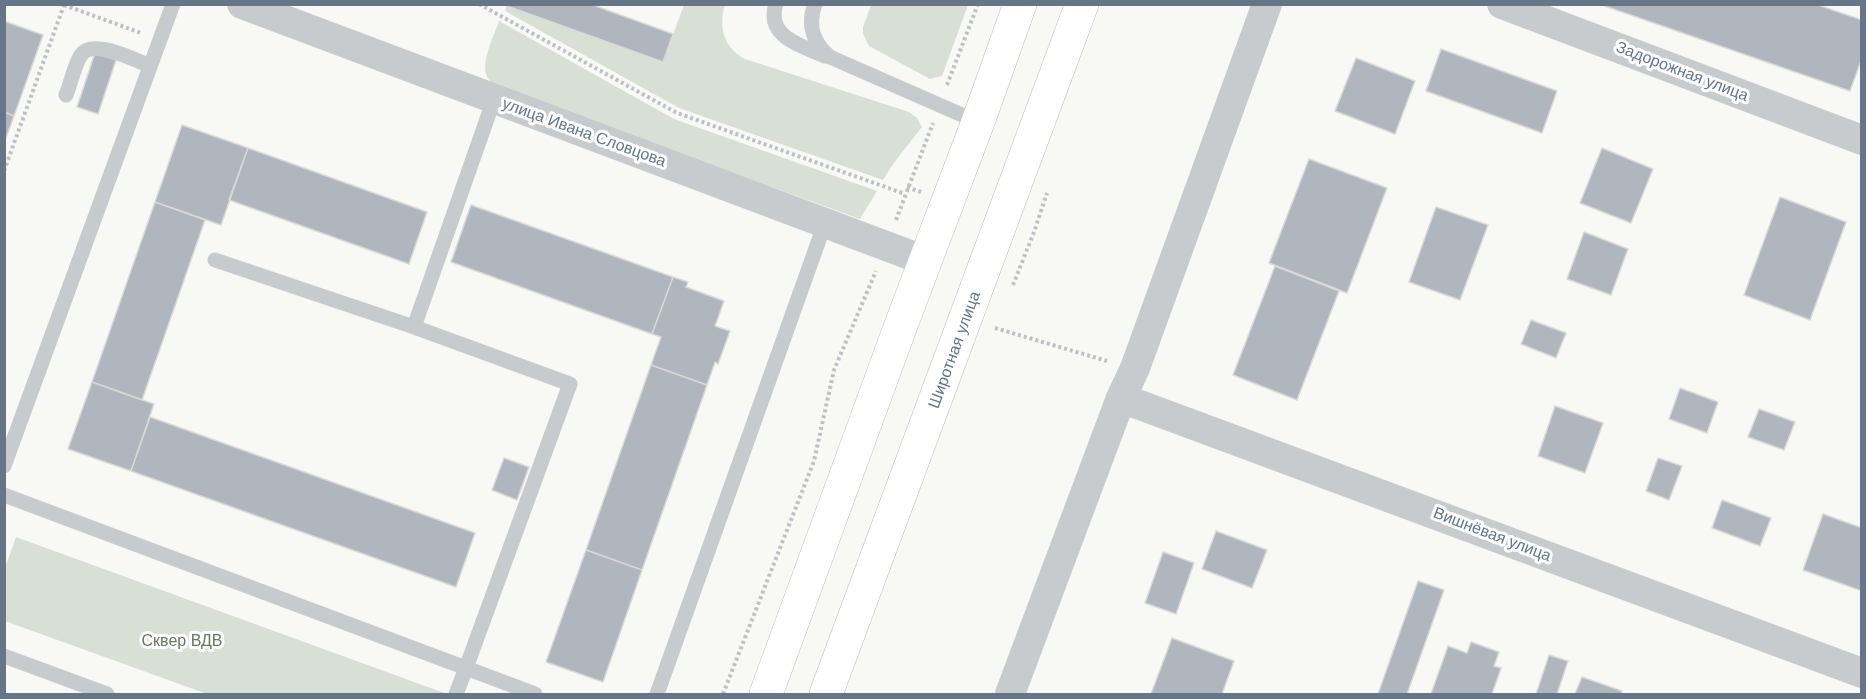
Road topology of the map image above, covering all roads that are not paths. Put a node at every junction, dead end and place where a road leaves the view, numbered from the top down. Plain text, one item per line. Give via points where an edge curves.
1 (173, 4) edge
2 (242, 4) edge
3 (776, 4) edge
4 (815, 4) edge
5 (1020, 4) edge
6 (1082, 4) edge
7 (1267, 4) edge
8 (1502, 4) edge
9 (840, 63) junction
10 (150, 66) junction
11 (66, 95) dead end
12 (494, 99) junction
13 (978, 122) junction
14 (1862, 141) edge
15 (825, 223) junction
16 (215, 260) dead end
17 (926, 261) junction
18 (414, 327) junction
19 (1121, 398) junction
20 (4, 466) edge
21 (4, 495) edge
22 (4, 656) edge
23 (466, 668) junction
24 (1862, 673) edge
25 (107, 694) edge
26 (456, 694) edge
27 (535, 694) edge
28 (657, 694) edge
29 (766, 694) edge
30 (826, 694) edge
31 (1010, 694) edge

1 - 10 lane
2 - 12 street, улица Ивана Словцова
3 - 9 lane via 773,18 780,34
4 - 9 lane via 811,21 815,41
5 - 13 main road
6 - 30 main road, Широтная улица
7 - 19 street via 1136,368
8 - 14 street, Задорожная улица
9 - 13 lane
10 - 11 lane via 98,47 88,48 81,55
10 - 20 lane
12 - 15 street, улица Ивана Словцова
12 - 18 lane
13 - 17 main road
15 - 17 street, улица Ивана Словцова
15 - 28 lane
16 - 18 lane
17 - 29 main road
18 - 23 lane via 570,384
19 - 24 street, Вишнёвая улица
19 - 31 street
21 - 23 lane
22 - 25 lane
23 - 26 lane
23 - 27 lane

